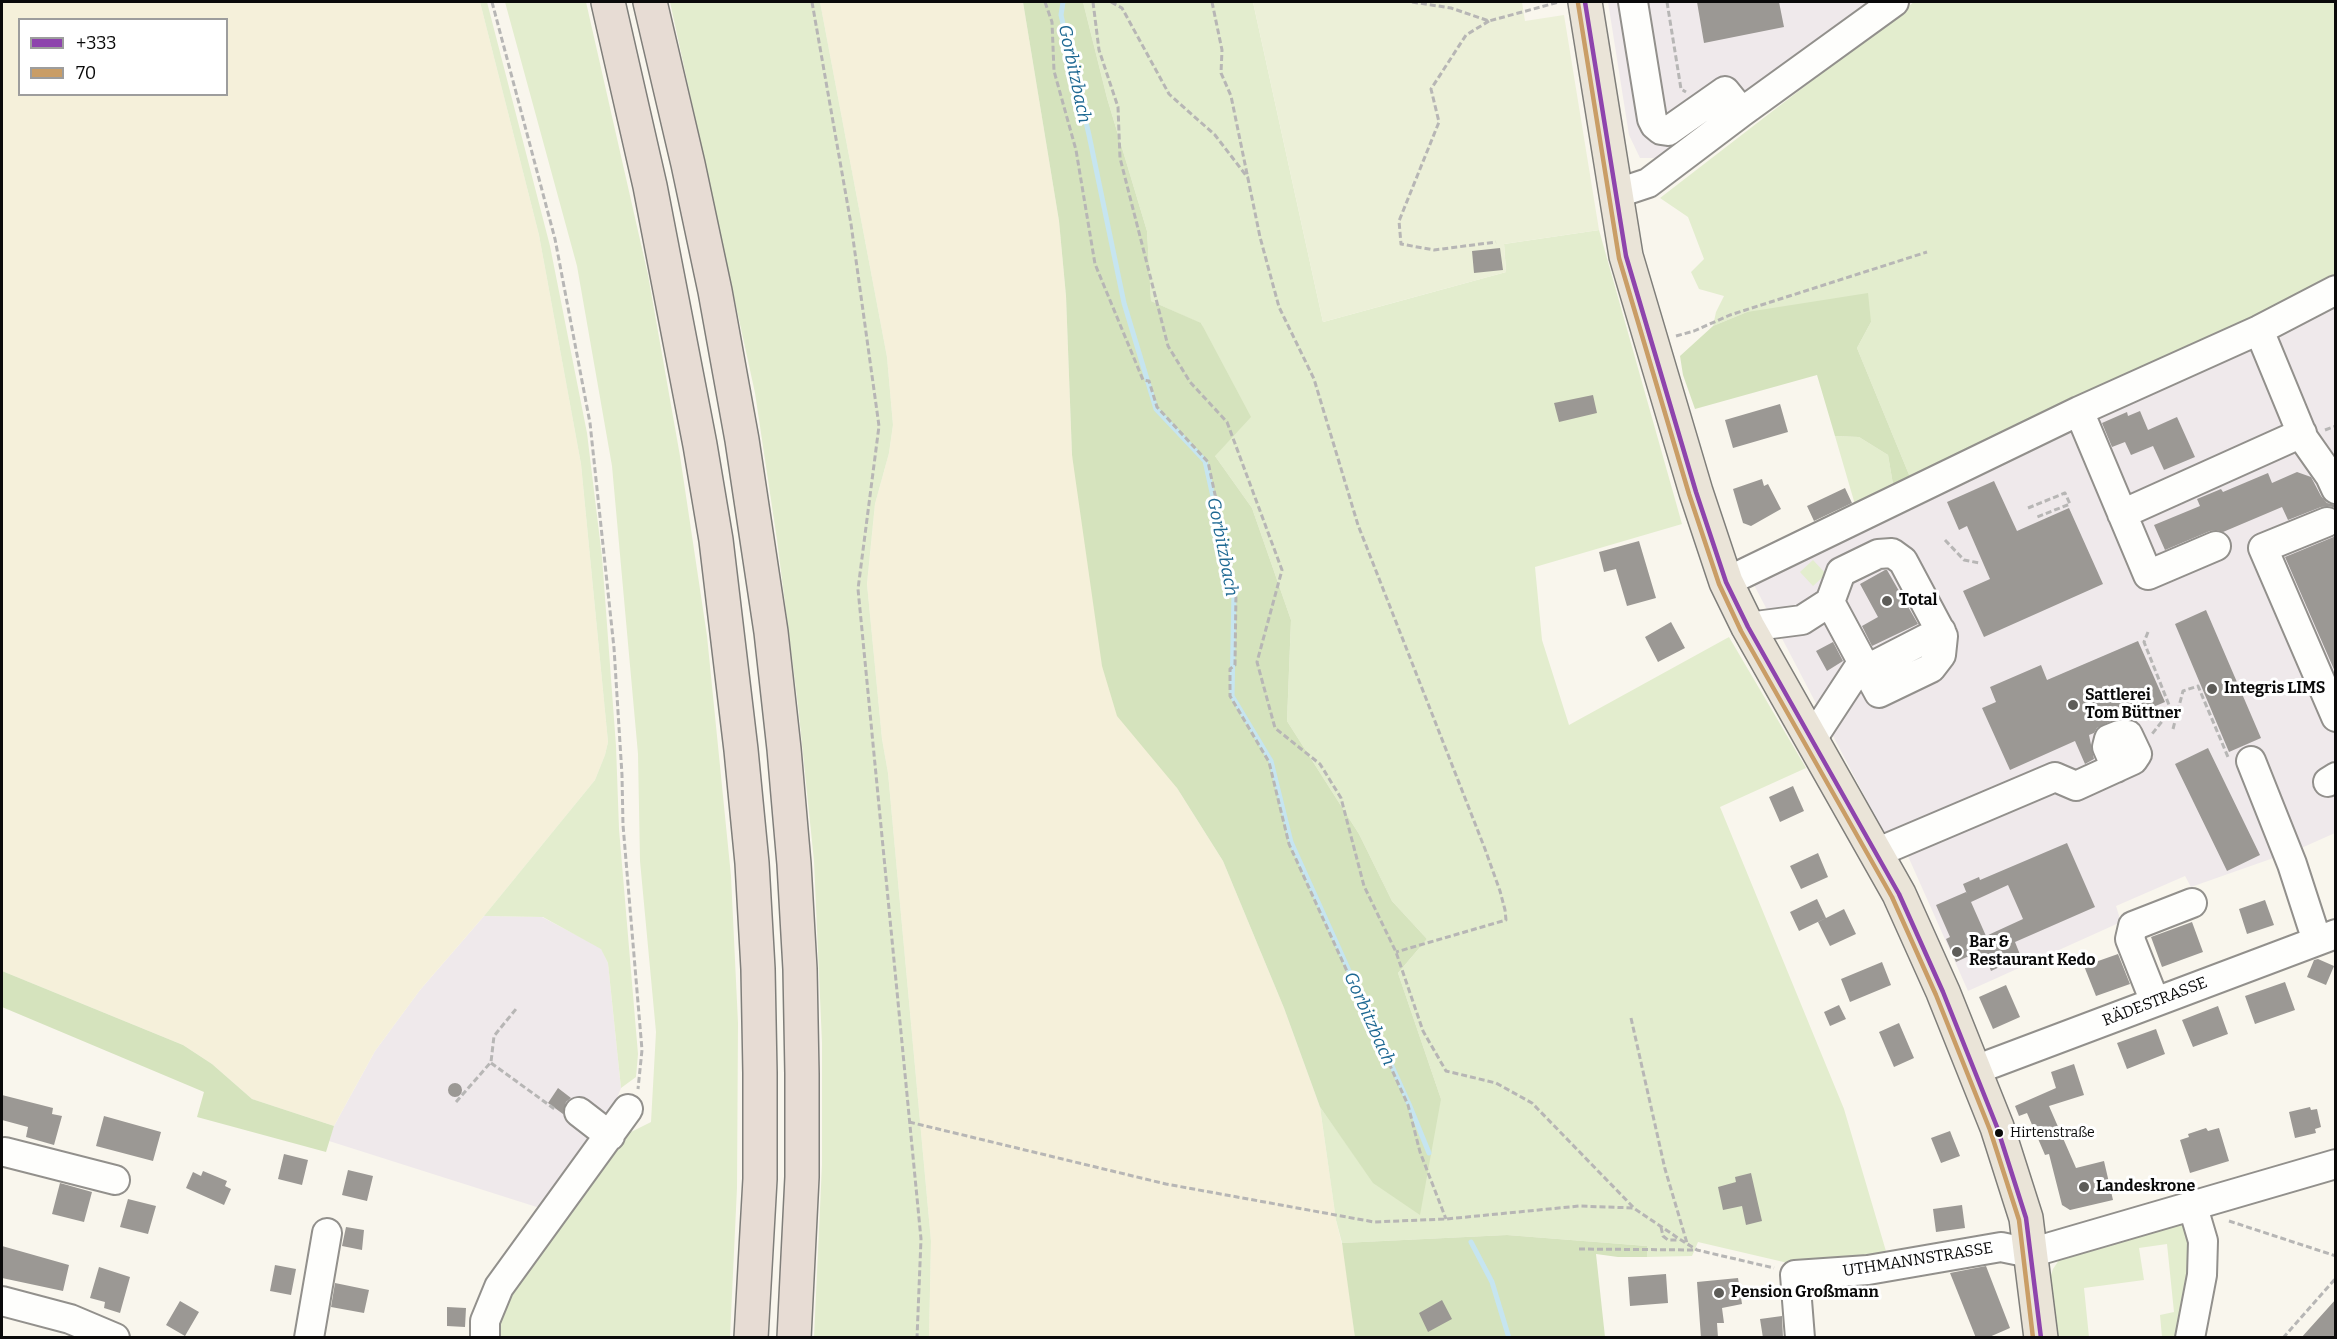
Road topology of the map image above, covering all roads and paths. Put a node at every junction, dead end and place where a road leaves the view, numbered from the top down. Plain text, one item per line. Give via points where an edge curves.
1 (492, 2) edge
2 (608, 2) edge
3 (650, 2) edge
4 (812, 2) edge
5 (1045, 2) edge
6 (1093, 2) edge
7 (1111, 2) edge
8 (1212, 2) edge
9 (1412, 2) edge
10 (1559, 2) edge
11 (1586, 2) edge
12 (1633, 2) edge
13 (1667, 2) edge
14 (1893, 2) edge
15 (1489, 21) junction
16 (1688, 94) dead end
17 (1742, 112) junction
18 (1248, 178) junction
19 (1615, 194) junction
20 (1496, 242) dead end
21 (1927, 252) dead end
22 (2336, 290) edge
23 (2259, 330) junction
24 (1651, 343) junction
25 (2079, 411) junction
26 (2302, 433) junction
27 (2336, 489) edge
28 (2028, 508) dead end
29 (2122, 514) junction
30 (2037, 517) dead end
31 (2326, 522) dead end
32 (1945, 540) dead end
33 (2216, 546) dead end
34 (1979, 563) dead end
35 (1726, 582) junction
36 (1830, 602) junction
37 (1748, 627) junction
38 (2148, 632) dead end
39 (1868, 671) junction
40 (2336, 717) edge
41 (2173, 729) dead end
42 (1812, 739) junction
43 (2126, 761) joint
44 (2254, 769) joint
45 (1876, 853) junction
46 (2192, 903) dead end
47 (2326, 938) edge
48 (1396, 952) junction
49 (2155, 1002) junction
50 (516, 1009) dead end
51 (1631, 1018) dead end
52 (491, 1062) junction
53 (1975, 1070) junction
54 (456, 1102) dead end
55 (628, 1109) joint
56 (579, 1112) joint
57 (909, 1122) junction
58 (610, 1136) junction
59 (3, 1154) edge
60 (2336, 1164) edge
61 (115, 1180) dead end
62 (2193, 1207) junction
63 (1635, 1209) junction
64 (1446, 1219) junction
65 (1660, 1226) junction
66 (327, 1233) dead end
67 (1681, 1240) junction
68 (1688, 1245) junction
69 (1579, 1249) dead end
70 (1697, 1250) junction
71 (2031, 1253) junction
72 (2336, 1256) edge
73 (1796, 1275) junction
74 (2336, 1278) edge
75 (2, 1301) edge
76 (68, 1328) edge
77 (115, 1338) edge
78 (309, 1338) edge
79 (485, 1338) edge
80 (751, 1338) edge
81 (794, 1338) edge
82 (917, 1338) edge
83 (1800, 1338) edge
84 (2041, 1338) edge
85 (2190, 1338) edge
86 (2283, 1338) edge

1 - 55 path via 555,239 590,423 614,648 623,825 642,1050 638,1092
2 - 80 highway via 655,208 700,445 716,540 741,750 755,922 760,1074
3 - 81 highway via 700,222 742,440 784,749 794,864 802,1062 802,1178
4 - 57 path via 851,224 879,426 858,589
5 - 64 path via 1052,22 1054,71 1076,150 1095,264 1143,380 1149,381 1157,407 1208,462 1236,592 1236,665 1230,669 1230,696 1269,762 1288,844 1408,1105 1420,1152
6 - 48 path via 1099,50 1118,107 1120,158 1168,346 1191,382 1227,422 1282,570 1257,662 1275,728 1320,764 1341,798 1364,886
7 - 18 path via 1122,8 1169,94 1215,135
8 - 18 path via 1222,50 1221,73 1231,96
9 - 15 path via 1451,8
10 - 15 path
11 - 19 main road
12 - 17 street via 1654,125 1668,130 1725,91
13 - 16 path via 1681,89
14 - 17 street
15 - 20 path via 1466,35 1431,89 1439,122 1400,221 1401,244 1434,250
17 - 19 street via 1648,183
18 - 48 path via 1279,307 1314,380 1358,525 1485,849 1505,910 1506,920
19 - 24 main road via 1626,256
21 - 24 path
22 - 23 street
23 - 25 street
23 - 26 street
24 - 35 main road
25 - 29 street
25 - 35 street
26 - 27 street
26 - 29 street
28 - 30 path via 2065,493 2070,504
29 - 33 street via 2148,575
31 - 40 street via 2263,548
32 - 34 path via 1964,560
35 - 37 main road
36 - 37 street via 1802,620
36 - 39 street
36 - 39 street via 1841,572 1878,554 1892,553 1903,561 1942,637 1941,655 1931,668 1880,693
37 - 42 main road
38 - 43 path via 2144,642 2171,710
39 - 42 street
41 - 44 path via 2184,692 2198,686 2228,758
42 - 45 main road
43 - 45 street via 2076,786 2055,777
44 - 47 street
45 - 53 main road via 1899,894
46 - 49 street via 2133,926 2130,939
47 - 49 street, RÄDESTRASSE
48 - 63 path via 1423,1031 1446,1071 1496,1083 1532,1103
49 - 53 street, RÄDESTRASSE
50 - 52 path via 494,1036
51 - 68 path via 1665,1169
52 - 54 path
52 - 56 path via 572,1122
53 - 71 main road via 2026,1218
55 - 58 street
56 - 58 street
57 - 64 path via 1166,1184 1374,1222
57 - 82 path via 921,1239
58 - 79 street via 499,1287 485,1321
59 - 61 street
60 - 62 street
62 - 71 street
62 - 72 path
62 - 85 street via 2203,1241 2202,1275
63 - 64 path via 1579,1206
63 - 65 path
65 - 67 path
65 - 67 path via 1668,1240
66 - 78 street
67 - 68 path
68 - 70 path
69 - 70 path
70 - 73 path
71 - 73 street, UTHMANNSTRASSE via 2001,1247 1868,1269
71 - 84 main road
73 - 83 street
74 - 86 path
75 - 76 street
76 - 77 street

